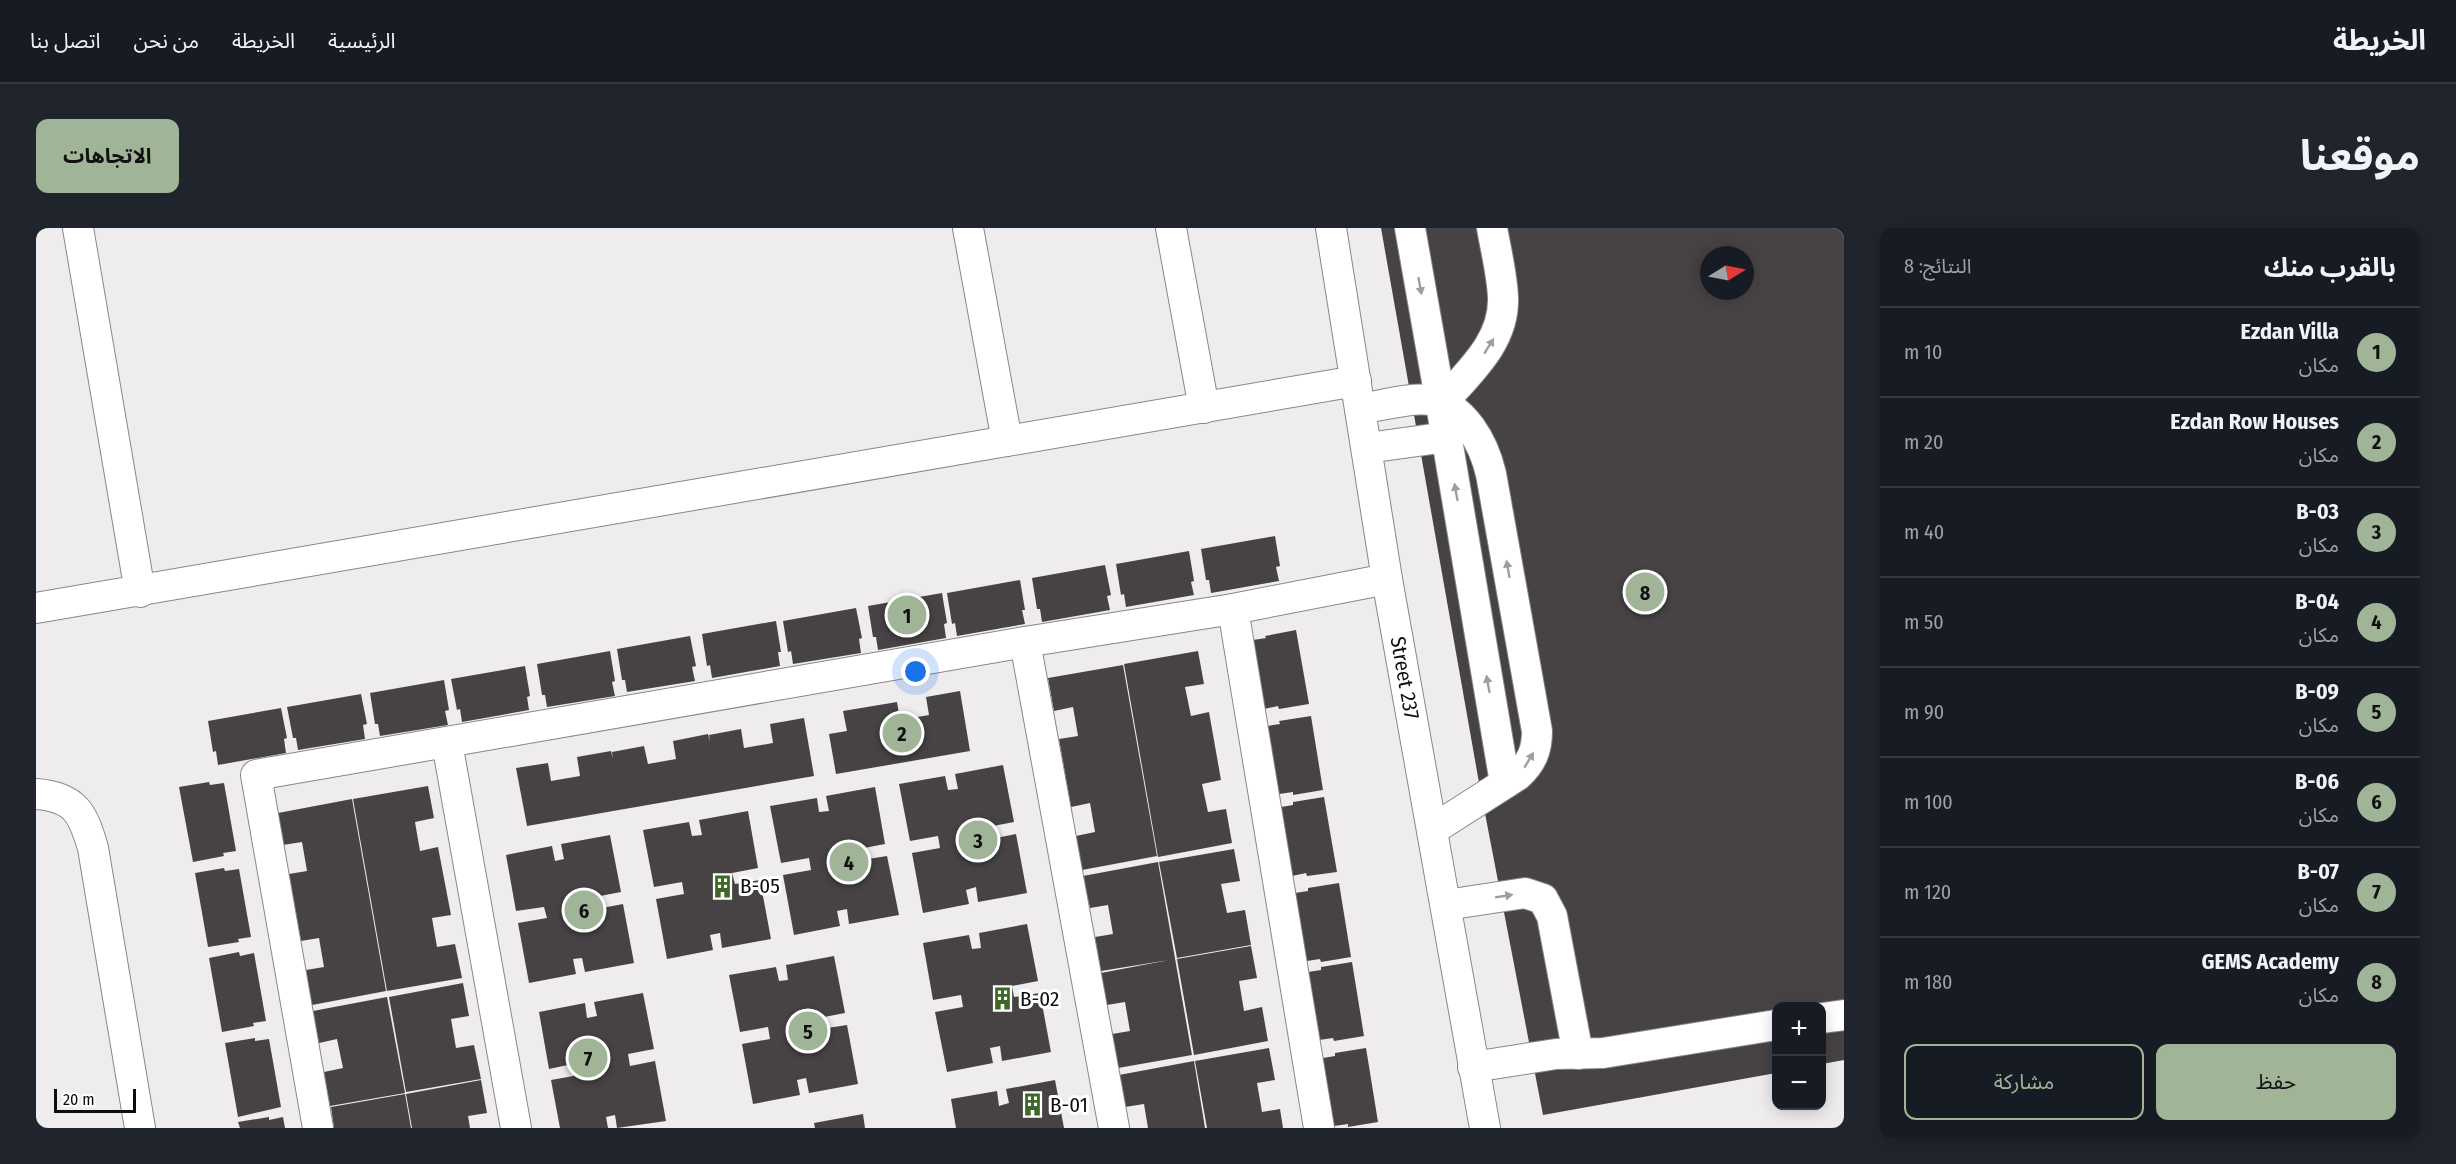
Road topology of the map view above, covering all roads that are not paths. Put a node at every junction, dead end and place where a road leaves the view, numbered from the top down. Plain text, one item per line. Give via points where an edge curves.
1 (78, 228) edge
2 (968, 228) edge
3 (1171, 228) edge
4 (1331, 228) edge
5 (1410, 228) edge
6 (1492, 228) edge
7 (1441, 404) junction
8 (1204, 408) junction
9 (1361, 415) junction
10 (1447, 437) junction
11 (1007, 441) junction
12 (1387, 579) junction
13 (140, 592) junction
14 (36, 608) edge
15 (1233, 609) junction
16 (1025, 642) junction
17 (447, 743) junction
18 (1505, 783) junction
19 (36, 794) edge
20 (1432, 830) junction
21 (1446, 905) junction
22 (1844, 1015) edge
23 (1826, 1017) edge
24 (1772, 1026) edge
25 (1578, 1054) junction
26 (1473, 1067) junction
27 (140, 1128) edge
28 (318, 1128) edge
29 (516, 1128) edge
30 (1114, 1128) edge
31 (1319, 1128) edge
32 (1485, 1128) edge

1 - 13 street
2 - 11 street
3 - 8 street
4 - 9 street, Street 237
5 -> 7 street
7 -> 6 street via 1479,361 1498,329 1503,300
7 - 9 street via 1427,399
7 - 10 street
18 -> 7 street via 1534,756 1535,719 1487,457 1469,426
8 - 9 street
8 - 11 street
9 - 10 street
9 - 12 street, Street 237
18 -> 10 street
11 - 13 street
12 - 15 street
12 - 20 street, Street 237
13 - 14 street
15 - 16 street
15 - 31 street
16 - 17 street
16 - 30 street
17 - 28 street via 256,775
17 - 29 street
18 - 20 street
19 - 27 street via 52,795 71,805 84,820 93,848
20 - 21 street, Street 237
21 -> 25 street via 1525,893 1543,900 1552,916
21 - 26 street, Street 237
22 - 23 street
24 - 25 street
25 - 26 street
26 - 32 street, Street 237

